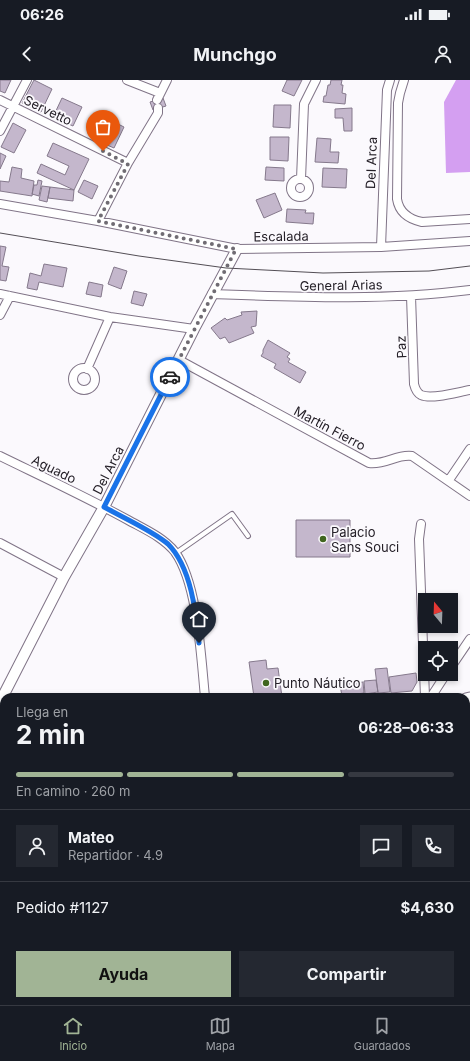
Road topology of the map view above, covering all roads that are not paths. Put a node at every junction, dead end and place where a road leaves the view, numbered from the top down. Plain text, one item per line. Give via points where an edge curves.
1 (27, 80) edge
2 (127, 80) edge
3 (166, 80) edge
4 (316, 80) edge
5 (390, 80) edge
6 (404, 80) edge
7 (0, 100) edge
8 (158, 101) junction
9 (13, 106) junction
10 (0, 131) edge
11 (128, 164) junction
12 (301, 179) dead end
13 (0, 204) edge
14 (470, 218) edge
15 (98, 221) junction
16 (470, 241) edge
17 (381, 247) junction
18 (236, 249) junction
19 (470, 290) edge
20 (0, 294) edge
21 (212, 294) junction
22 (10, 296) junction
23 (410, 296) junction
24 (0, 315) edge
25 (110, 316) junction
26 (194, 330) junction
27 (179, 360) junction
28 (87, 369) dead end
29 (470, 390) edge
30 (470, 449) edge
31 (0, 456) edge
32 (449, 480) junction
33 (470, 496) edge
34 (104, 507) junction
35 (421, 524) dead end
36 (248, 536) dead end
37 (0, 543) edge
38 (175, 553) junction
39 (64, 577) junction
40 (470, 639) edge
41 (458, 657) edge
42 (441, 681) edge
43 (2, 689) edge
44 (205, 693) edge
45 (425, 693) edge
46 (434, 693) edge

1 - 9 street
2 - 8 street
3 - 8 street
4 - 12 street via 304,104
5 - 17 street, Del Arca via 387,90
6 - 14 street via 398,103 398,207 406,216 422,222
7 - 9 street, Servetto
8 - 11 street via 158,114
9 - 10 street
9 - 11 street, Servetto
11 - 15 street
13 - 15 street, Escalada
15 - 18 street, Escalada
16 - 17 street, Escalada
17 - 18 street, Escalada
18 - 21 street, Del Arca
19 - 23 street, General Arias
20 - 22 street
21 - 23 street, General Arias via 292,297
21 - 26 street, Del Arca
22 - 24 street
22 - 25 street
23 - 29 street, Paz via 415,389 421,395 433,397
25 - 26 street
25 - 28 street
26 - 27 street, Del Arca
27 - 32 street, Martín Fierro via 369,463 377,464 405,455 412,456
27 - 34 street, Del Arca
30 - 32 street
31 - 34 street, Aguado
32 - 33 street, Martín Fierro
34 - 38 street, Aguado via 156,536
34 - 39 street, Del Arca
35 - 45 street via 419,538
36 - 38 lane via 232,514
37 - 39 street
38 - 44 street, Aguado via 186,574 196,616
39 - 43 street, Del Arca
40 - 41 street
42 - 46 street

